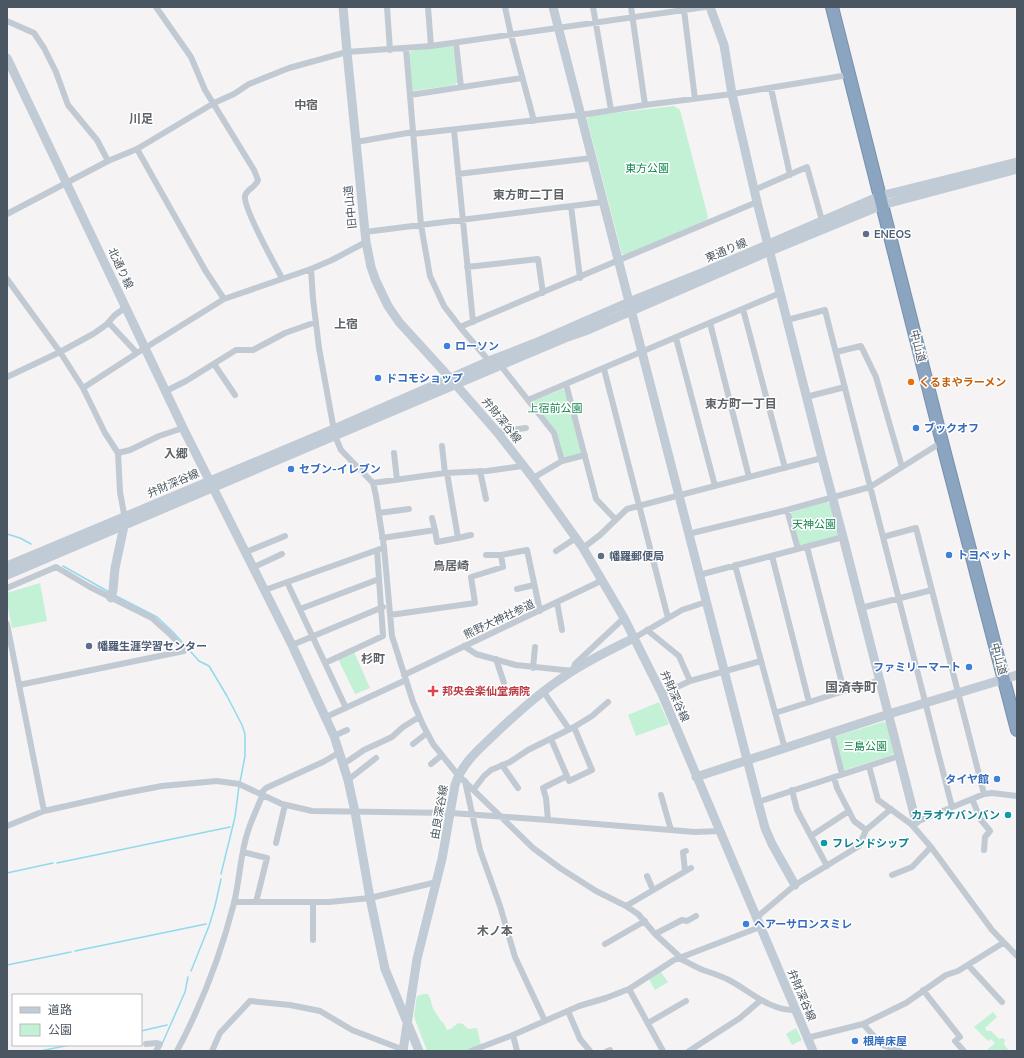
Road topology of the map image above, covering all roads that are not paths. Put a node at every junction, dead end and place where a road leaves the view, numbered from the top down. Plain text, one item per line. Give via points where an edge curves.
1 (156, 7) edge
2 (343, 7) edge
3 (387, 7) edge
4 (428, 7) edge
5 (505, 7) edge
6 (553, 7) edge
7 (593, 7) edge
8 (631, 7) edge
9 (705, 7) edge
10 (710, 7) edge
11 (832, 7) edge
12 (664, 10) edge
13 (684, 10) junction
14 (632, 17) junction
15 (7, 21) edge
16 (596, 23) junction
17 (558, 28) junction
18 (511, 35) junction
19 (456, 43) junction
20 (431, 46) junction
21 (406, 49) junction
22 (390, 50) junction
23 (347, 52) junction
24 (7, 58) edge
25 (848, 75) junction
26 (522, 78) junction
27 (461, 87) junction
28 (771, 88) junction
29 (732, 94) junction
30 (410, 95) junction
31 (695, 99) junction
32 (214, 103) junction
33 (645, 105) junction
34 (612, 110) junction
35 (581, 115) junction
36 (534, 121) junction
37 (454, 130) junction
38 (413, 133) junction
39 (356, 142) junction
40 (137, 149) junction
41 (592, 158) junction
42 (108, 161) junction
43 (1017, 162) edge
44 (1017, 169) edge
45 (458, 174) junction
46 (790, 174) junction
47 (66, 182) junction
48 (754, 190) junction
49 (881, 201) junction
50 (604, 202) junction
51 (757, 202) junction
52 (571, 206) junction
53 (7, 214) edge
54 (463, 220) junction
55 (421, 225) junction
56 (823, 225) junction
57 (365, 232) junction
58 (366, 242) junction
59 (769, 248) junction
60 (618, 261) junction
61 (467, 267) junction
62 (311, 269) junction
63 (282, 278) junction
64 (580, 278) junction
65 (7, 279) edge
66 (543, 293) junction
67 (780, 293) junction
68 (224, 299) junction
69 (630, 306) junction
70 (126, 307) junction
71 (743, 309) junction
72 (787, 320) junction
73 (316, 322) junction
74 (473, 322) junction
75 (109, 323) junction
76 (710, 323) junction
77 (460, 327) junction
78 (676, 338) junction
79 (146, 348) junction
80 (60, 352) junction
81 (836, 352) junction
82 (137, 353) junction
83 (642, 353) junction
84 (490, 361) junction
85 (214, 364) junction
86 (501, 366) junction
87 (604, 368) junction
88 (7, 376) edge
89 (453, 381) junction
90 (566, 384) junction
91 (845, 387) junction
92 (83, 388) junction
93 (166, 391) junction
94 (235, 395) dead end
95 (806, 397) junction
96 (528, 400) junction
97 (184, 428) junction
98 (526, 428) dead end
99 (497, 432) junction
100 (335, 433) junction
101 (942, 442) junction
102 (442, 446) dead end
103 (118, 453) junction
104 (394, 453) dead end
105 (585, 455) junction
106 (822, 458) junction
107 (562, 462) junction
108 (523, 466) junction
109 (785, 468) junction
110 (902, 468) junction
111 (480, 471) junction
112 (446, 473) junction
113 (749, 477) junction
114 (533, 478) junction
115 (397, 480) junction
116 (373, 483) junction
117 (211, 484) junction
118 (715, 486) junction
119 (870, 487) junction
120 (678, 495) junction
121 (832, 498) junction
122 (486, 499) dead end
123 (639, 505) junction
124 (409, 509) dead end
125 (787, 510) junction
126 (379, 513) junction
127 (125, 516) junction
128 (432, 518) dead end
129 (616, 520) junction
130 (124, 526) junction
131 (435, 530) junction
132 (688, 534) junction
133 (471, 535) dead end
134 (285, 536) dead end
135 (843, 537) junction
136 (883, 537) junction
137 (382, 538) junction
138 (458, 538) junction
139 (576, 538) junction
140 (384, 547) junction
141 (807, 547) junction
142 (582, 548) junction
143 (798, 549) junction
144 (377, 550) junction
145 (556, 551) dead end
146 (246, 552) junction
147 (282, 554) dead end
148 (501, 555) junction
149 (486, 556) dead end
150 (772, 556) junction
151 (735, 565) junction
152 (7, 566) edge
153 (254, 567) junction
154 (7, 575) edge
155 (699, 575) junction
156 (379, 579) junction
157 (603, 580) junction
158 (287, 582) junction
159 (534, 585) junction
160 (7, 588) edge
161 (517, 589) dead end
162 (265, 590) junction
163 (932, 590) junction
164 (111, 598) junction
165 (899, 598) junction
166 (557, 602) junction
167 (706, 602) junction
168 (389, 604) junction
169 (381, 607) junction
170 (861, 608) junction
171 (300, 609) junction
172 (540, 611) junction
173 (390, 615) junction
174 (624, 618) junction
175 (668, 618) junction
176 (7, 624) edge
177 (562, 630) dead end
178 (647, 630) junction
179 (312, 636) junction
180 (634, 638) junction
181 (292, 645) junction
182 (464, 646) junction
183 (535, 647) dead end
184 (496, 660) junction
185 (761, 661) junction
186 (325, 663) junction
187 (533, 668) junction
188 (573, 671) junction
189 (724, 671) junction
190 (1017, 675) edge
191 (405, 678) junction
192 (1004, 679) junction
193 (880, 680) junction
194 (690, 681) junction
195 (504, 683) dead end
196 (19, 685) junction
197 (543, 691) junction
198 (844, 691) junction
199 (959, 693) junction
200 (662, 694) junction
201 (608, 702) dead end
202 (809, 702) junction
203 (926, 704) junction
204 (346, 708) junction
205 (775, 713) junction
206 (889, 714) junction
207 (326, 717) junction
208 (419, 717) junction
209 (1015, 717) edge
210 (572, 728) junction
211 (348, 730) dead end
212 (1017, 730) edge
213 (427, 733) junction
214 (832, 734) junction
215 (334, 736) junction
216 (551, 739) junction
217 (413, 744) dead end
218 (785, 749) junction
219 (340, 752) junction
220 (442, 756) junction
221 (899, 756) junction
222 (376, 758) dead end
223 (747, 761) junction
224 (343, 762) junction
225 (431, 764) dead end
226 (502, 765) junction
227 (869, 766) junction
228 (842, 774) junction
229 (458, 775) junction
230 (567, 776) junction
231 (696, 777) junction
232 (834, 777) junction
233 (348, 780) junction
234 (466, 781) junction
235 (518, 788) dead end
236 (474, 789) junction
237 (792, 790) junction
238 (262, 794) junction
239 (984, 794) junction
240 (661, 795) dead end
241 (1017, 796) edge
242 (972, 799) junction
243 (758, 802) junction
244 (285, 805) junction
245 (952, 807) junction
246 (891, 808) junction
247 (44, 811) junction
248 (849, 811) junction
249 (355, 812) junction
250 (451, 813) junction
251 (472, 815) junction
252 (502, 817) junction
253 (548, 820) junction
254 (913, 823) junction
255 (7, 826) edge
256 (671, 830) junction
257 (866, 830) junction
258 (720, 831) junction
259 (811, 836) junction
260 (276, 844) dead end
261 (931, 847) junction
262 (984, 850) dead end
263 (242, 852) junction
264 (686, 852) dead end
265 (827, 866) junction
266 (892, 875) dead end
267 (647, 876) dead end
268 (437, 882) junction
269 (795, 885) junction
270 (653, 890) junction
271 (370, 898) junction
272 (234, 902) junction
273 (256, 902) junction
274 (313, 902) junction
275 (626, 906) junction
276 (696, 916) dead end
277 (756, 918) junction
278 (645, 921) junction
279 (760, 928) junction
280 (655, 934) junction
281 (313, 940) dead end
282 (1004, 943) junction
283 (605, 944) dead end
284 (1017, 956) edge
285 (679, 958) junction
286 (968, 965) junction
287 (629, 989) junction
288 (923, 990) junction
289 (761, 1000) junction
290 (686, 1002) dead end
291 (1002, 1002) dead end
292 (795, 1010) junction
293 (568, 1011) junction
294 (545, 1021) junction
295 (648, 1023) junction
296 (863, 1024) junction
297 (408, 1025) junction
298 (513, 1035) junction
299 (807, 1038) junction
300 (146, 1044) dead end
301 (404, 1050) edge
302 (156, 1051) edge
303 (177, 1051) edge
304 (212, 1051) edge
305 (419, 1051) edge
306 (471, 1051) edge
307 (517, 1051) edge
308 (590, 1051) edge
309 (663, 1051) edge
310 (689, 1051) edge
311 (813, 1051) edge
312 (900, 1051) edge
313 (964, 1051) edge

1 - 32 street via 191,57 205,90
2 - 23 street, 旧中山道
3 - 22 street
4 - 20 street
5 - 18 street
6 - 17 street
7 - 16 street
8 - 14 street
9 - 13 street
10 - 29 street via 724,45
11 - 25 highway, 中山道
12 - 13 street
12 - 14 street
13 - 31 street
14 - 16 street
14 - 33 street
15 - 42 street via 34,34 56,72 68,105 97,140
16 - 17 street
16 - 34 street
17 - 18 street
17 - 35 street
18 - 19 street
18 - 26 street
19 - 20 street
19 - 27 street
20 - 21 street
21 - 22 street
21 - 30 street
22 - 23 street
23 - 32 street via 289,68 254,82
23 - 39 street, 旧中山道
24 - 47 street, 北通り線
25 - 28 street
25 - 49 highway, 中山道
26 - 27 street
26 - 36 street
27 - 30 street
28 - 29 street
28 - 46 street
29 - 31 street
29 - 48 street
30 - 38 street
31 - 33 street
32 - 40 street
32 - 63 street via 258,180 244,199
33 - 34 street
34 - 35 street
35 - 36 street
35 - 41 street
36 - 37 street
37 - 38 street
37 - 45 street
38 - 39 street
38 - 55 street
39 - 57 street, 旧中山道
40 - 42 street
40 - 68 street
41 - 45 street
41 - 50 street
42 - 47 street
43 - 49 street, 東通り線
44 - 49 street, 東通り線
45 - 54 street
46 - 48 street
46 - 56 street via 807,167
47 - 53 street
47 - 70 street, 北通り線
48 - 51 street
49 - 56 street, 東通り線
49 - 101 highway, 中山道
50 - 52 street
50 - 60 street
51 - 59 street
51 - 60 street
52 - 54 street
52 - 64 street
54 - 55 street
54 - 61 street
55 - 57 street
55 - 77 street via 430,276 444,306
56 - 59 street, 東通り線
57 - 58 street, 旧中山道
58 - 62 street
58 - 89 street, 旧中山道 via 376,282 388,306 399,322
59 - 67 street
59 - 69 street, 東通り線
60 - 64 street
60 - 69 street
61 - 66 street via 538,259
61 - 74 street
62 - 63 street
62 - 73 street
63 - 68 street
64 - 66 street
65 - 80 street
66 - 74 street
67 - 71 street
67 - 72 street
68 - 79 street
69 - 83 street
69 - 84 street, 東通り線
69 - 86 street, 東通り線
70 - 75 street
70 - 79 street, 北通り線
71 - 76 street
71 - 109 street
72 - 81 street via 825,310
72 - 95 street
73 - 85 street via 253,350 236,350
73 - 100 street
74 - 77 street
75 - 80 street
75 - 82 street
76 - 78 street
76 - 113 street
77 - 84 street
78 - 83 street
78 - 118 street
79 - 82 street
79 - 93 street, 北通り線
80 - 88 street
80 - 92 street
81 - 91 street
81 - 110 street via 861,346 876,377
82 - 92 street
83 - 87 street
83 - 120 street
84 - 89 street, 東通り線
85 - 93 street
85 - 94 street
86 - 89 street, 東通り線
86 - 96 street
87 - 90 street
87 - 123 street
89 - 99 street, 弁財深谷線
89 - 100 street, 弁財深谷線
90 - 96 street
90 - 105 street
91 - 95 street
91 - 119 street
92 - 103 street
93 - 97 street, 北通り線
95 - 106 street
96 - 107 street via 554,433
97 - 103 street
97 - 117 street, 北通り線
98 - 99 street
99 - 108 street, 弁財深谷線
100 - 116 street via 341,450
100 - 117 street, 弁財深谷線
101 - 110 street
101 - 192 highway, 中山道
102 - 112 street
103 - 127 street via 120,492
104 - 115 street
105 - 107 street
105 - 129 street via 596,499
106 - 109 street
106 - 121 street
107 - 114 street
108 - 111 street
108 - 114 street, 弁財深谷線
109 - 113 street
110 - 119 street
111 - 112 street
111 - 122 street
112 - 115 street
112 - 138 street
113 - 118 street
114 - 139 street, 弁財深谷線
115 - 116 street
116 - 126 street
117 - 127 street, 弁財深谷線
117 - 130 street, 弁財深谷線
117 - 146 street, 北通り線
118 - 120 street
119 - 121 street
119 - 136 street
120 - 123 street
120 - 132 street
121 - 125 street
121 - 135 street
123 - 129 street via 627,509
123 - 175 street
124 - 126 street
125 - 132 street
125 - 143 street
126 - 137 street
127 - 130 street
127 - 152 street, 弁財深谷線
128 - 131 street
129 - 142 street
130 - 154 street, 弁財深谷線
130 - 164 street
131 - 137 street
131 - 138 street via 437,542
132 - 155 street
133 - 138 street
134 - 146 street
135 - 141 street
135 - 170 street
136 - 163 street via 916,528
136 - 165 street
137 - 140 street
139 - 142 street, 弁財深谷線
139 - 145 street
140 - 144 street
140 - 168 street
141 - 143 street
141 - 198 street
142 - 157 street, 弁財深谷線
143 - 150 street
144 - 156 street
144 - 158 street
146 - 153 street, 北通り線
147 - 153 street
148 - 149 street
148 - 159 street via 527,550
148 - 173 street via 503,567 471,577 475,603
150 - 151 street
150 - 202 street
151 - 155 street
151 - 185 street
153 - 162 street, 北通り線
155 - 167 street
156 - 169 street
156 - 171 street
157 - 166 street, 熊野大神社参道
157 - 174 street, 弁財深谷線
158 - 162 street
158 - 171 street
159 - 161 street
159 - 172 street
160 - 164 street via 56,567
162 - 181 street, 北通り線
163 - 165 street
163 - 199 street
164 - 196 street via 152,618 184,651
165 - 170 street
165 - 203 street
166 - 172 street, 熊野大神社参道
166 - 177 street
167 - 175 street
167 - 189 street
168 - 169 street
168 - 173 street
169 - 179 street
169 - 186 street via 382,636
170 - 193 street
171 - 179 street
172 - 182 street, 熊野大神社参道
173 - 191 street via 394,643
174 - 180 street, 弁財深谷線
174 - 188 street via 575,664
175 - 178 street
176 - 196 street
178 - 180 street
178 - 194 street via 679,656
179 - 181 street
179 - 186 street
180 - 188 street, 由良深谷線
180 - 200 street, 弁財深谷線
181 - 207 street, 北通り線
182 - 184 street via 476,654
182 - 191 street, 熊野大神社参道
183 - 187 street
184 - 187 street
184 - 195 street
185 - 189 street
185 - 205 street
186 - 204 street
187 - 188 street
188 - 197 street, 由良深谷線
189 - 194 street
189 - 223 street
190 - 192 street
191 - 204 street, 熊野大神社参道
191 - 208 street
192 - 199 street
192 - 209 highway, 中山道
193 - 198 street
193 - 206 street
194 - 200 street
196 - 247 street
197 - 210 street
197 - 229 street, 由良深谷線 via 475,752
198 - 202 street
199 - 203 street
199 - 239 street
200 - 231 street, 弁財深谷線
201 - 210 street
202 - 205 street
203 - 206 street
203 - 245 street
204 - 207 street, 熊野大神社参道
205 - 218 street
206 - 214 street
206 - 221 street
207 - 215 street, 北通り線
208 - 213 street
208 - 224 street via 403,727 393,739 364,750
209 - 212 highway, 中山道
210 - 216 street
210 - 230 street via 592,770 569,781
211 - 215 street
213 - 217 street
213 - 220 street
214 - 218 street
214 - 228 street
215 - 219 street, 北通り線
216 - 226 street
216 - 230 street
218 - 223 street
219 - 224 street, 北通り線
219 - 238 street via 266,788
220 - 225 street
220 - 229 street
221 - 227 street
221 - 254 street
222 - 233 street
223 - 231 street
223 - 243 street
224 - 233 street, 北通り線
226 - 235 street
226 - 236 street via 484,776
227 - 228 street
227 - 246 street via 878,800
228 - 232 street
229 - 234 street
229 - 250 street, 由良深谷線
230 - 253 street via 543,788
231 - 258 street, 弁財深谷線
232 - 237 street
232 - 248 street
233 - 249 street, 北通り線
234 - 236 street
234 - 251 street
236 - 252 street
237 - 243 street
237 - 259 street via 797,810
238 - 244 street
238 - 247 street via 239,784 224,781 182,783
238 - 263 street
239 - 241 street
239 - 242 street
240 - 256 street
242 - 245 street
242 - 262 street via 981,820 990,831 984,837
243 - 269 street via 768,833
244 - 249 street via 312,811
244 - 260 street
245 - 254 street
246 - 254 street
246 - 257 street
247 - 255 street
248 - 257 street via 854,820
248 - 259 street
249 - 250 street
249 - 271 street, 北通り線
250 - 251 street
250 - 268 street, 由良深谷線
251 - 252 street
251 - 294 street via 480,850 515,957
252 - 253 street
252 - 275 street via 546,858 599,893
253 - 256 street
254 - 261 street
256 - 258 street
257 - 265 street via 859,846
258 - 277 street, 弁財深谷線
259 - 265 street
261 - 266 street via 912,867
261 - 282 street
263 - 272 street
263 - 273 street via 267,858
264 - 270 street via 683,852 688,870
265 - 269 street
267 - 270 street
268 - 271 street
268 - 297 street, 由良深谷線 via 417,959
269 - 277 street
270 - 275 street
271 - 274 street
271 - 297 street, 北通り線 via 385,969
272 - 273 street
272 - 303 street via 208,986
273 - 274 street
274 - 281 street
275 - 278 street
276 - 280 street
277 - 279 street, 弁財深谷線
278 - 280 street
278 - 283 street
279 - 285 street
279 - 292 street, 弁財深谷線
280 - 285 street
282 - 284 street
282 - 286 street
285 - 287 street
285 - 289 street via 729,980
286 - 288 street
286 - 291 street
287 - 293 street
287 - 295 street
288 - 296 street via 906,1003
288 - 313 street via 960,1037 955,1041
289 - 292 street via 784,1011
289 - 310 street via 740,1018
290 - 295 street
292 - 299 street, 弁財深谷線
293 - 294 street
293 - 308 street via 580,1039
294 - 298 street
295 - 309 street
296 - 299 street
296 - 312 street via 882,1045
297 - 301 street, 由良深谷線
297 - 305 street, 北通り線
298 - 306 street
298 - 307 street
299 - 311 street, 弁財深谷線
300 - 302 street via 160,1044
301 - 304 street via 352,1030 320,1011 250,1001 220,1033

